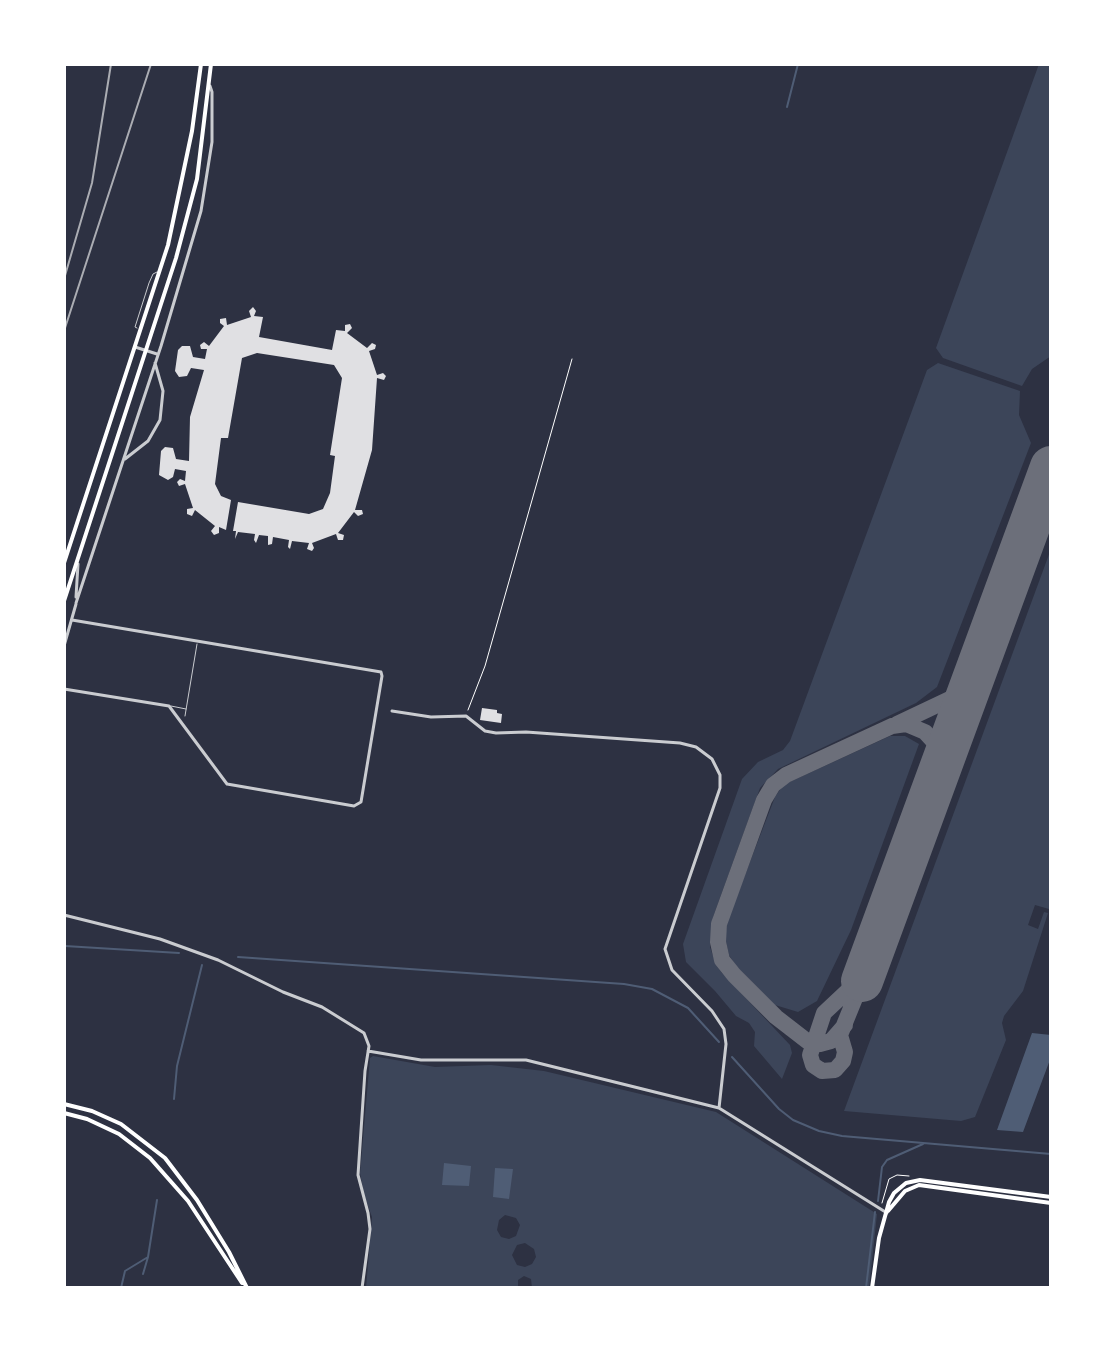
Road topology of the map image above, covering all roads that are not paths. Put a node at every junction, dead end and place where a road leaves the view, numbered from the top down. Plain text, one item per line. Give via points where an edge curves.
1 (201, 64) edge
2 (211, 64) edge
3 (210, 86) junction
4 (135, 347) junction
5 (145, 350) junction
6 (157, 354) junction
7 (155, 363) junction
8 (121, 464) junction
9 (80, 553) junction
10 (64, 563) edge
11 (64, 601) edge
12 (76, 603) junction
13 (72, 620) junction
14 (198, 640) junction
15 (64, 646) edge
16 (64, 689) edge
17 (169, 706) junction
18 (186, 709) junction
19 (392, 711) dead end
20 (185, 716) dead end
21 (64, 915) edge
22 (368, 1051) junction
23 (64, 1104) edge
24 (719, 1108) junction
25 (64, 1113) edge
26 (1051, 1200) edge
27 (887, 1213) junction
28 (246, 1288) edge
29 (362, 1288) edge
30 (872, 1288) edge

1 - 4 main road via 181,193
2 - 3 main road
3 - 5 main road via 189,211
3 - 6 street via 207,181
4 - 5 street
4 - 10 main road
5 - 6 street
5 - 9 main road
6 - 7 street
7 - 8 street
7 - 8 street via 163,391 160,420 148,441
8 - 12 street
9 - 11 main road
9 - 12 street
12 - 13 street
13 - 14 street
13 - 15 street
14 - 17 street via 380,671 361,802 357,806 227,784
14 - 18 lane
16 - 17 street
17 - 18 lane
18 - 20 lane
19 - 24 street via 466,716 491,733 676,742 701,750 717,767 721,783 665,949 672,970 724,1029
21 - 22 street via 160,939 236,968 357,1027 368,1040
22 - 24 street via 421,1060 526,1060
22 - 29 street via 358,1175 370,1219
23 - 28 main road via 121,1124 165,1158 197,1200
24 - 27 street
25 - 28 main road via 119,1134 150,1158 188,1201
26 - 27 main road via 911,1181 894,1193
27 - 30 main road

